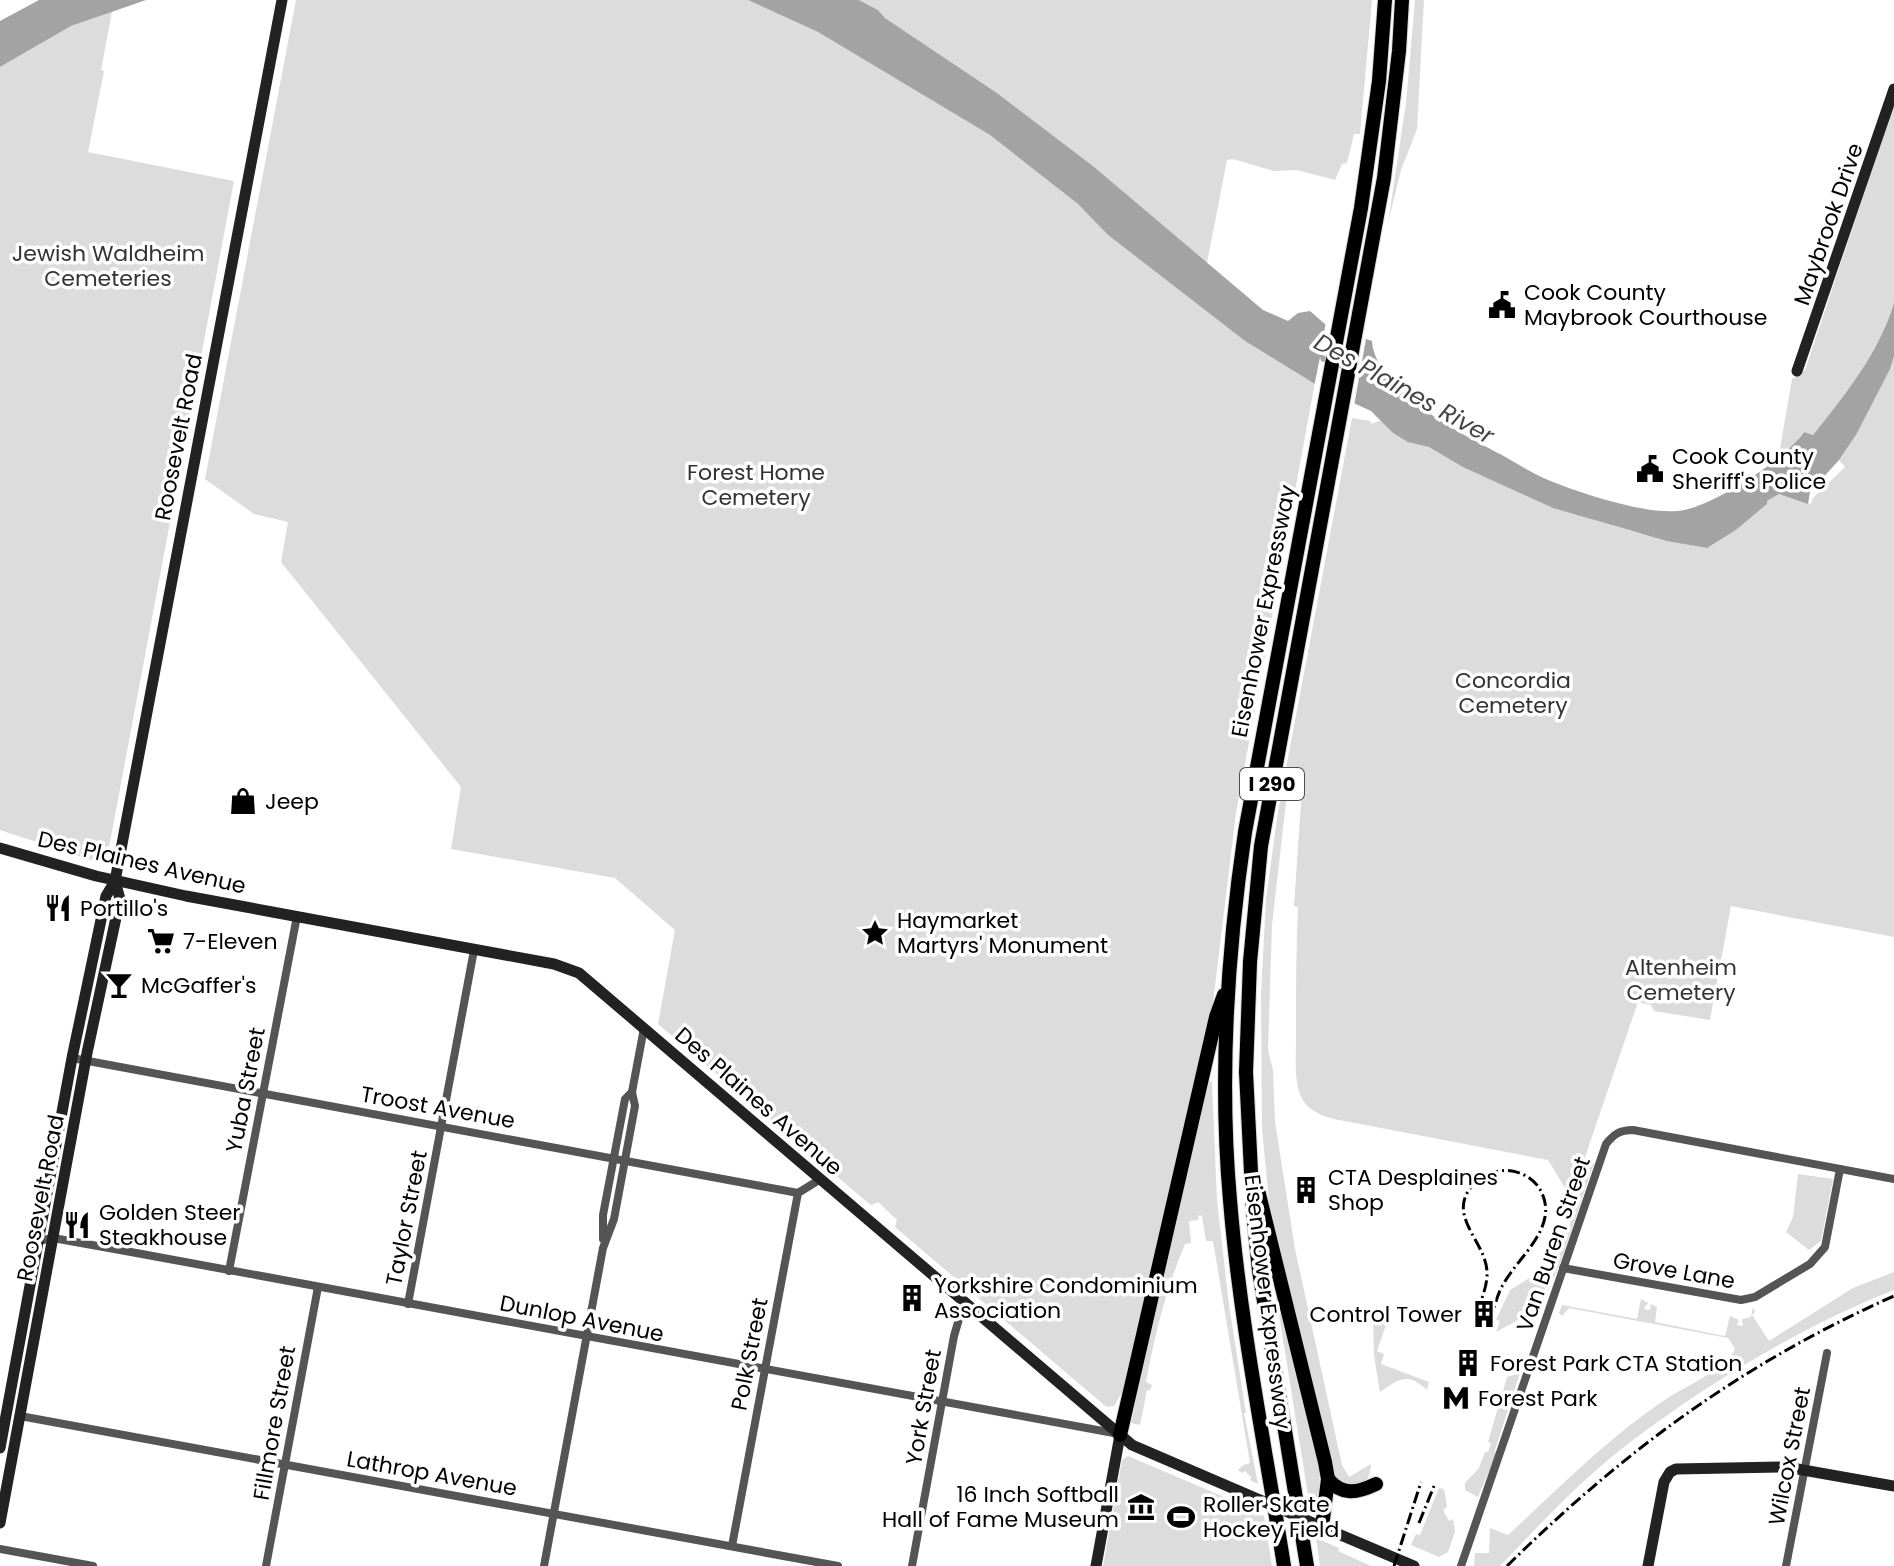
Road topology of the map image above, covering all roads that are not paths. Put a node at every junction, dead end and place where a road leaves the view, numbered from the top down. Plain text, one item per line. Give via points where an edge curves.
1 (282, 0) edge
2 (1385, 0) edge
3 (1402, 0) edge
4 (1894, 89) edge
5 (1797, 371) dead end
6 (0, 848) edge
7 (115, 881) junction
8 (297, 916) junction
9 (474, 950) junction
10 (1228, 984) junction
11 (644, 1028) junction
12 (72, 1058) junction
13 (86, 1060) junction
14 (632, 1092) junction
15 (263, 1094) junction
16 (441, 1126) junction
17 (615, 1157) junction
18 (625, 1159) junction
19 (1248, 1159) junction
20 (1840, 1169) junction
21 (1894, 1179) edge
22 (819, 1180) junction
23 (798, 1193) junction
24 (53, 1238) junction
25 (38, 1241) junction
26 (603, 1248) junction
27 (1563, 1268) junction
28 (229, 1271) junction
29 (318, 1287) junction
30 (964, 1302) junction
31 (408, 1304) junction
32 (587, 1337) junction
33 (1827, 1353) dead end
34 (764, 1370) junction
35 (942, 1403) junction
36 (20, 1416) junction
37 (1120, 1435) junction
38 (0, 1448) edge
39 (285, 1464) junction
40 (1805, 1470) junction
41 (1328, 1479) junction
42 (1376, 1484) dead end
43 (1894, 1486) edge
44 (554, 1513) junction
45 (0, 1523) edge
46 (1317, 1525) junction
47 (732, 1546) junction
48 (0, 1549) edge
49 (821, 1564) edge
50 (93, 1566) edge
51 (266, 1566) edge
52 (544, 1566) edge
53 (838, 1566) edge
54 (912, 1566) edge
55 (1096, 1566) edge
56 (1284, 1566) edge
57 (1307, 1566) edge
58 (1414, 1566) edge
59 (1461, 1566) edge
60 (1648, 1566) edge
61 (1786, 1566) edge

1 - 7 main road, Roosevelt Road
2 - 10 highway, Eisenhower Expressway / I 290 via 1372,141 1245,832
3 - 19 highway, Eisenhower Expressway / I 290 via 1386,166 1259,859 1247,1030
4 - 5 main road, Maybrook Drive
6 - 7 main road, Des Plaines Avenue
7 - 8 main road, Des Plaines Avenue
7 - 12 main road, Roosevelt Road via 106,896
7 - 13 main road, Roosevelt Road via 120,899
8 - 9 main road, Des Plaines Avenue
8 - 15 street, Yuba Street
9 - 11 main road, Des Plaines Avenue via 579,973
9 - 16 street, Taylor Street
10 - 37 highway
10 - 56 highway, Eisenhower Expressway / I 290 via 1229,1198
11 - 14 street
11 - 22 main road, Des Plaines Avenue
12 - 13 street, Troost Avenue
12 - 25 main road, Roosevelt Road
13 - 15 street, Troost Avenue
13 - 24 main road, Roosevelt Road
14 - 17 street via 625,1099
14 - 18 street via 635,1106
15 - 16 street, Troost Avenue
15 - 28 street, Yuba Street
16 - 17 street, Troost Avenue
16 - 31 street, Taylor Street
17 - 18 street, Troost Avenue
17 - 26 street via 603,1215
18 - 23 street, Troost Avenue
18 - 26 street
19 - 41 highway
19 - 57 highway, Eisenhower Expressway / I 290 via 1259,1271
20 - 21 street, Van Buren Street
20 - 27 street, Grove Lane via 1825,1247 1810,1264 1755,1297 1741,1300
20 - 27 street, Van Buren Street via 1633,1130 1618,1132 1606,1144
22 - 23 street
22 - 30 main road, Des Plaines Avenue
23 - 34 street, Polk Street
24 - 25 street, Dunlop Avenue
24 - 28 street, Dunlop Avenue
24 - 36 main road, Roosevelt Road
25 - 38 main road, Roosevelt Road
26 - 32 street
27 - 59 street, Van Buren Street
28 - 29 street, Dunlop Avenue
29 - 31 street, Dunlop Avenue
29 - 39 street, Fillmore Street
30 - 35 street, York Street
30 - 37 main road, Des Plaines Avenue
31 - 32 street, Dunlop Avenue
32 - 34 street, Dunlop Avenue
32 - 44 street
33 - 40 street, Wilcox Street
34 - 35 street, Dunlop Avenue
34 - 47 street, Polk Street
35 - 37 street, Dunlop Avenue
35 - 54 street, York Street
36 - 39 street, Lathrop Avenue
36 - 45 main road, Roosevelt Road
37 - 46 main road, Des Plaines Avenue, bridge via 1132,1445
37 - 55 main road
39 - 44 street, Lathrop Avenue
39 - 51 street, Fillmore Street
40 - 43 main road
40 - 60 main road via 1670,1472
40 - 61 street, Wilcox Street
41 - 42 highway via 1350,1493
41 - 46 highway
44 - 47 street, Lathrop Avenue
44 - 52 street
46 - 58 main road, Des Plaines Avenue
47 - 49 street, Lathrop Avenue
48 - 50 street
49 - 53 street, Lathrop Avenue

